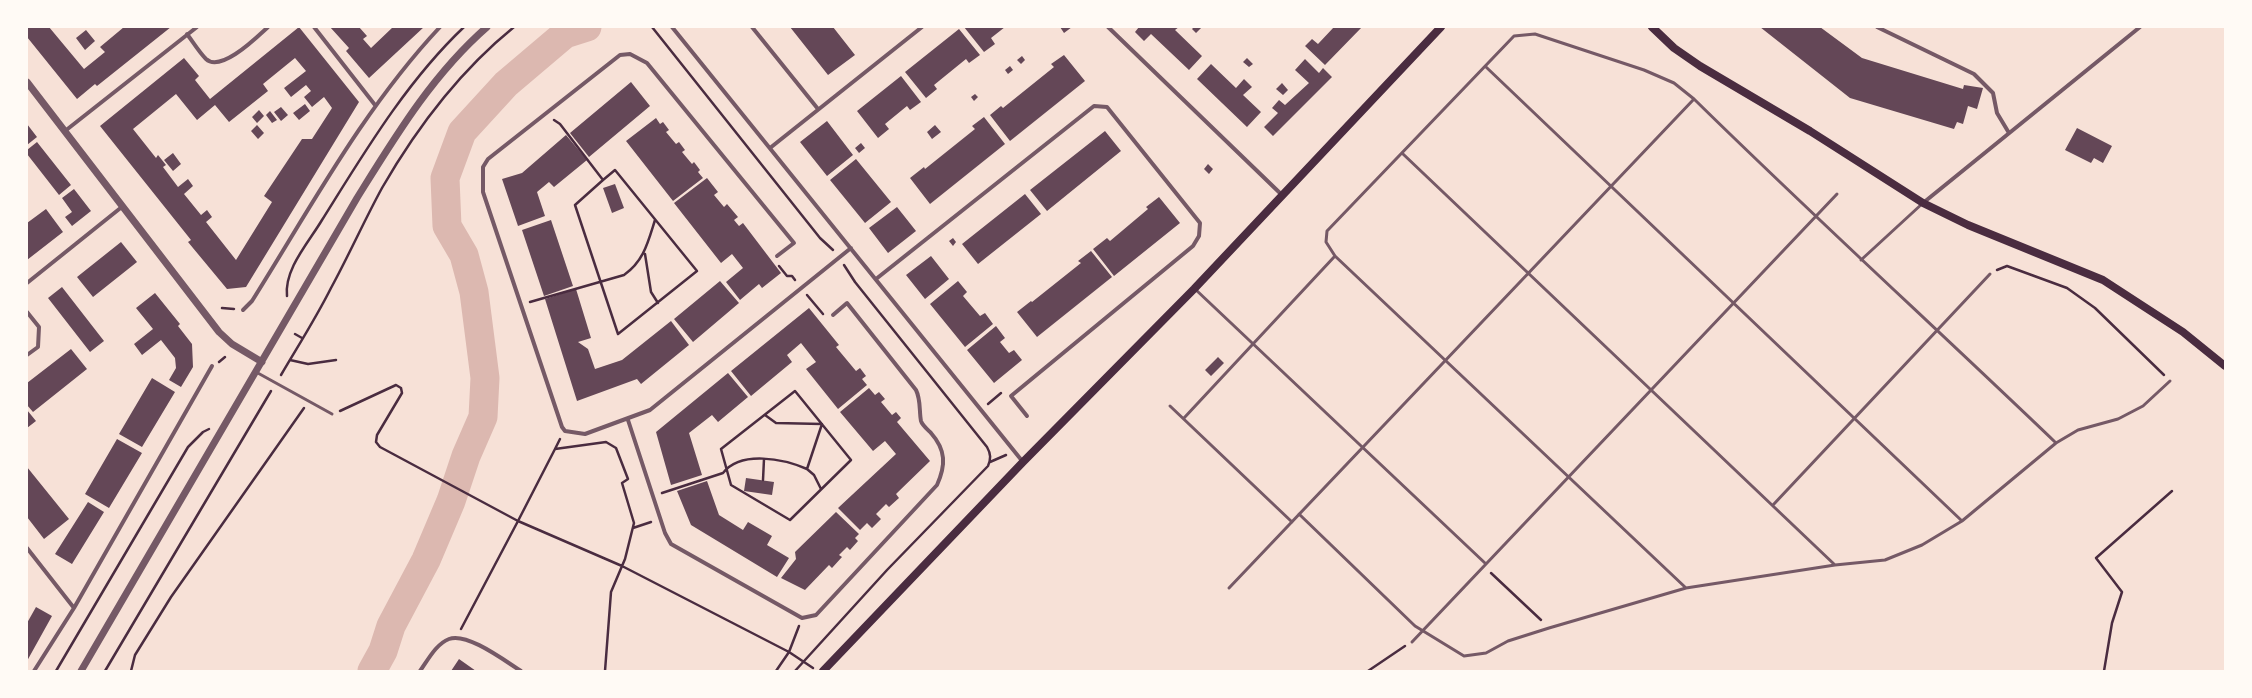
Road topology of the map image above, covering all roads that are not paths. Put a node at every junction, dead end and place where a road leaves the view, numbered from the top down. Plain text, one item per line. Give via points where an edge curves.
1 (197, 27) edge
2 (268, 27) edge
3 (314, 27) edge
4 (440, 27) edge
5 (487, 27) edge
6 (672, 27) edge
7 (752, 27) edge
8 (922, 27) edge
9 (1108, 27) edge
10 (1441, 27) edge
11 (1652, 27) edge
12 (1877, 27) edge
13 (2140, 27) edge
14 (187, 34) junction
15 (1486, 67) junction
16 (27, 82) edge
17 (1694, 99) junction
18 (375, 105) junction
19 (818, 109) junction
20 (65, 131) junction
21 (2009, 133) junction
22 (770, 148) junction
23 (1403, 154) junction
24 (1611, 187) junction
25 (1837, 194) dead end
26 (1282, 195) junction
27 (1923, 203) junction
28 (123, 206) junction
29 (1815, 217) junction
30 (851, 248) junction
31 (777, 256) dead end
32 (1335, 256) junction
33 (1861, 260) junction
34 (1529, 273) junction
35 (1990, 274) road end
36 (876, 279) junction
37 (27, 283) edge
38 (1194, 289) junction
39 (1733, 304) junction
40 (242, 310) dead end
41 (27, 312) edge
42 (833, 315) dead end
43 (1938, 330) junction
44 (1253, 344) junction
45 (27, 356) edge
46 (1445, 361) junction
47 (262, 362) junction
48 (212, 366) dead end
49 (2225, 366) edge
50 (256, 372) junction
51 (2170, 381) road end
52 (1651, 390) junction
53 (1170, 406) dead end
54 (332, 414) road end
55 (1027, 416) dead end
56 (1184, 418) junction
57 (628, 420) junction
58 (1853, 420) junction
59 (2056, 443) junction
60 (1363, 447) junction
61 (1023, 462) junction
62 (1568, 477) junction
63 (1773, 505) junction
64 (1299, 514) junction
65 (1962, 521) junction
66 (1292, 522) junction
67 (27, 548) edge
68 (1485, 565) junction
69 (1835, 565) junction
70 (1229, 588) dead end
71 (1686, 588) junction
72 (74, 608) junction
73 (1423, 631) junction
74 (1412, 642) road end
75 (34, 671) edge
76 (81, 671) edge
77 (420, 671) edge
78 (521, 671) edge
79 (823, 671) edge

1 - 14 street
2 - 14 street via 228,60 216,63 207,60
3 - 18 street
4 - 18 street via 413,55
5 - 47 street via 424,94 400,128
6 - 22 street
7 - 19 street
8 - 19 street
9 - 26 street
10 - 26 main road
11 - 27 main road via 1674,48 1700,66
12 - 21 street via 1974,74 1993,93 1996,113
13 - 21 street
14 - 20 street
15 - 17 lane via 1514,36 1535,34 1644,70 1674,83
15 - 23 lane
15 - 24 lane
16 - 20 street
17 - 24 lane
17 - 29 lane
18 - 40 street via 252,300
19 - 22 street
20 - 28 street
21 - 27 street
22 - 30 street
23 - 32 lane via 1327,231 1326,242
23 - 34 lane
24 - 34 lane
24 - 39 lane
25 - 29 lane
26 - 38 main road
27 - 33 lane
27 - 49 main road via 1968,225 2103,280 2183,332
28 - 37 street
28 - 47 street via 219,332 232,344
29 - 33 lane
29 - 39 lane
30 - 36 street
30 - 57 street via 650,410
31 - 57 street via 794,242 653,70 641,59 630,54 620,55 488,159 483,167 483,192 562,427 565,431 585,434
32 - 44 lane
32 - 46 lane
33 - 43 lane
34 - 46 lane
34 - 52 lane
35 - 43 lane
36 - 55 street via 1094,106 1106,107 1200,224 1199,236 1193,246 1011,396
36 - 61 street
38 - 44 lane
38 - 61 main road
39 - 52 lane
39 - 58 lane
41 - 45 street via 39,327 38,347
42 - 57 street via 847,303 916,390 919,395 921,423 938,442 944,464 937,485 816,615 802,618 671,544
43 - 58 lane
43 - 59 lane
44 - 56 lane
44 - 60 lane
46 - 60 lane
46 - 62 lane
47 - 50 street
48 - 72 street
50 - 54 lane
50 - 76 street
51 - 59 lane via 2143,406 2118,419 2078,430
52 - 62 lane
52 - 63 lane
53 - 56 lane
56 - 66 lane
58 - 63 lane
58 - 65 lane
59 - 65 lane
60 - 64 lane
60 - 68 lane
61 - 79 main road
62 - 68 lane
62 - 71 lane
63 - 69 lane
64 - 66 lane
64 - 73 lane
65 - 69 lane via 1922,545 1884,560
66 - 70 lane
67 - 72 street
68 - 73 lane
69 - 71 lane
71 - 73 lane via 1548,628 1508,641 1486,653 1464,656
72 - 75 street
73 - 74 lane
77 - 78 street via 440,645 448,639 457,637 468,640

